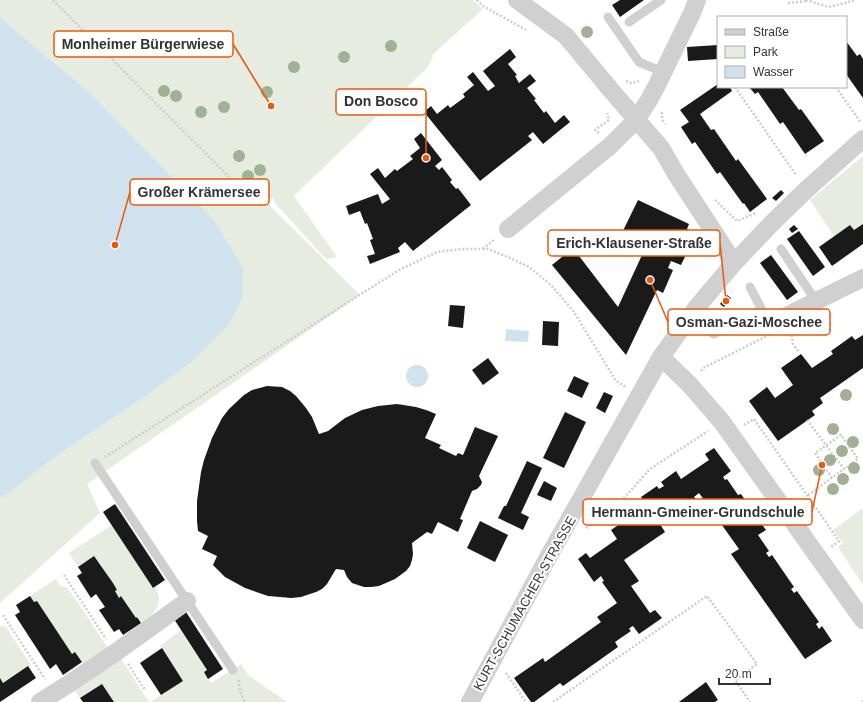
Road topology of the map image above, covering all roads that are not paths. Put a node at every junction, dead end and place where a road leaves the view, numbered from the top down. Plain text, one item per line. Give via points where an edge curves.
1 (517, 0) edge
2 (661, 0) edge
3 (693, 1) edge
4 (608, 17) dead end
5 (629, 22) dead end
6 (663, 72) junction
7 (636, 120) junction
8 (862, 127) edge
9 (508, 229) dead end
10 (781, 249) dead end
11 (734, 263) junction
12 (863, 278) edge
13 (750, 287) dead end
14 (816, 302) junction
15 (788, 315) road end
16 (688, 319) junction
17 (660, 357) junction
18 (96, 463) road end
19 (187, 601) junction
20 (863, 620) edge
21 (233, 670) road end
22 (47, 698) edge
23 (470, 702) edge

1 - 7 street via 566,36
2 - 5 lane
3 - 6 street via 692,13
4 - 6 lane via 639,62
6 - 7 street
7 - 9 street via 610,146
7 - 11 street via 661,148
8 - 11 street, KURT-SCHUMACHER-STRASSE via 806,190
10 - 14 lane
11 - 16 street, KURT-SCHUMACHER-STRASSE
12 - 14 street
13 - 16 lane via 762,310 714,334
14 - 15 street
16 - 17 street, KURT-SCHUMACHER-STRASSE
17 - 20 street via 690,385 722,422
17 - 23 street, KURT-SCHUMACHER-STRASSE
18 - 19 lane
19 - 21 lane
19 - 22 street

